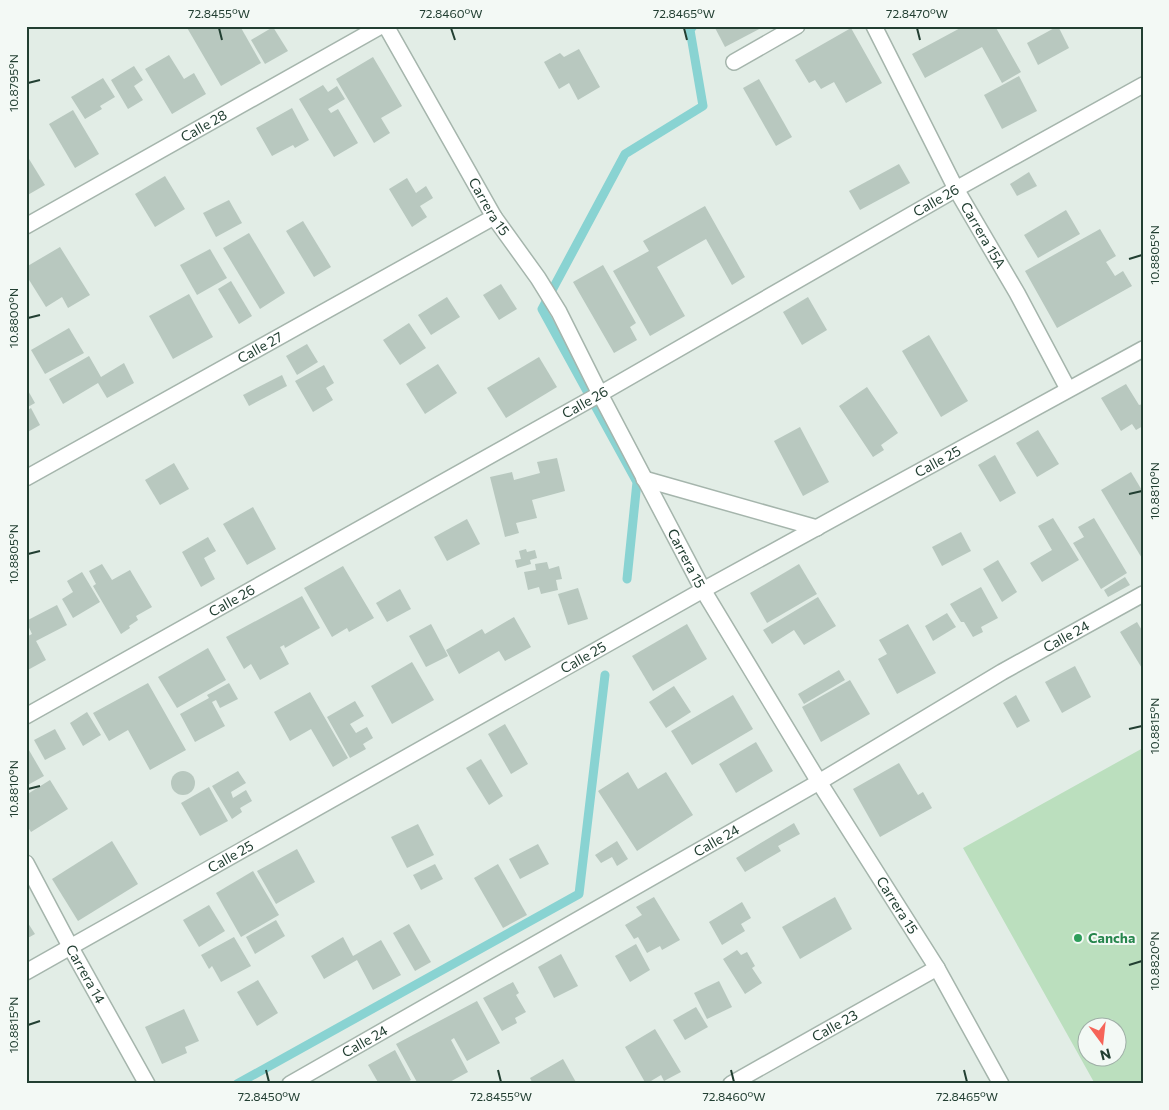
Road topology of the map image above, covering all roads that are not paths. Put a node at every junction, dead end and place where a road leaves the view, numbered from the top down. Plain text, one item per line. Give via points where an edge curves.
1 (381, 26) edge
2 (386, 26) edge
3 (797, 26) edge
4 (874, 26) edge
5 (734, 62) dead end
6 (1143, 85) edge
7 (956, 189) junction
8 (494, 217) junction
9 (26, 226) edge
10 (1143, 349) edge
11 (1068, 389) junction
12 (600, 394) junction
13 (26, 478) edge
14 (644, 479) junction
15 (817, 528) junction
16 (703, 590) junction
17 (1143, 594) edge
18 (26, 716) edge
19 (819, 782) junction
20 (26, 862) edge
21 (71, 948) junction
22 (938, 968) junction
23 (26, 972) edge
24 (148, 1084) edge
25 (290, 1084) edge
26 (731, 1084) edge
27 (1001, 1084) edge

1 - 9 street, Calle 28
2 - 8 street, Carrera 15
3 - 5 street
4 - 7 street, Carrera 15A
6 - 7 street, Calle 26
7 - 11 street, Carrera 15A
7 - 12 street, Calle 26
8 - 12 street, Carrera 15 via 559,312
8 - 13 street, Calle 27
10 - 11 street, Calle 25
11 - 15 street, Calle 25
12 - 14 street, Carrera 15
12 - 18 street, Calle 26
14 - 15 street
14 - 16 street, Carrera 15
15 - 16 street, Calle 25
16 - 19 street, Carrera 15
16 - 21 street, Calle 25
17 - 19 street, Calle 24 via 1002,672
19 - 22 street, Carrera 15
19 - 25 street, Calle 24
20 - 21 street, Carrera 14
21 - 23 street, Calle 25
21 - 24 street, Carrera 14
22 - 26 street, Calle 23
22 - 27 street, Carrera 15

